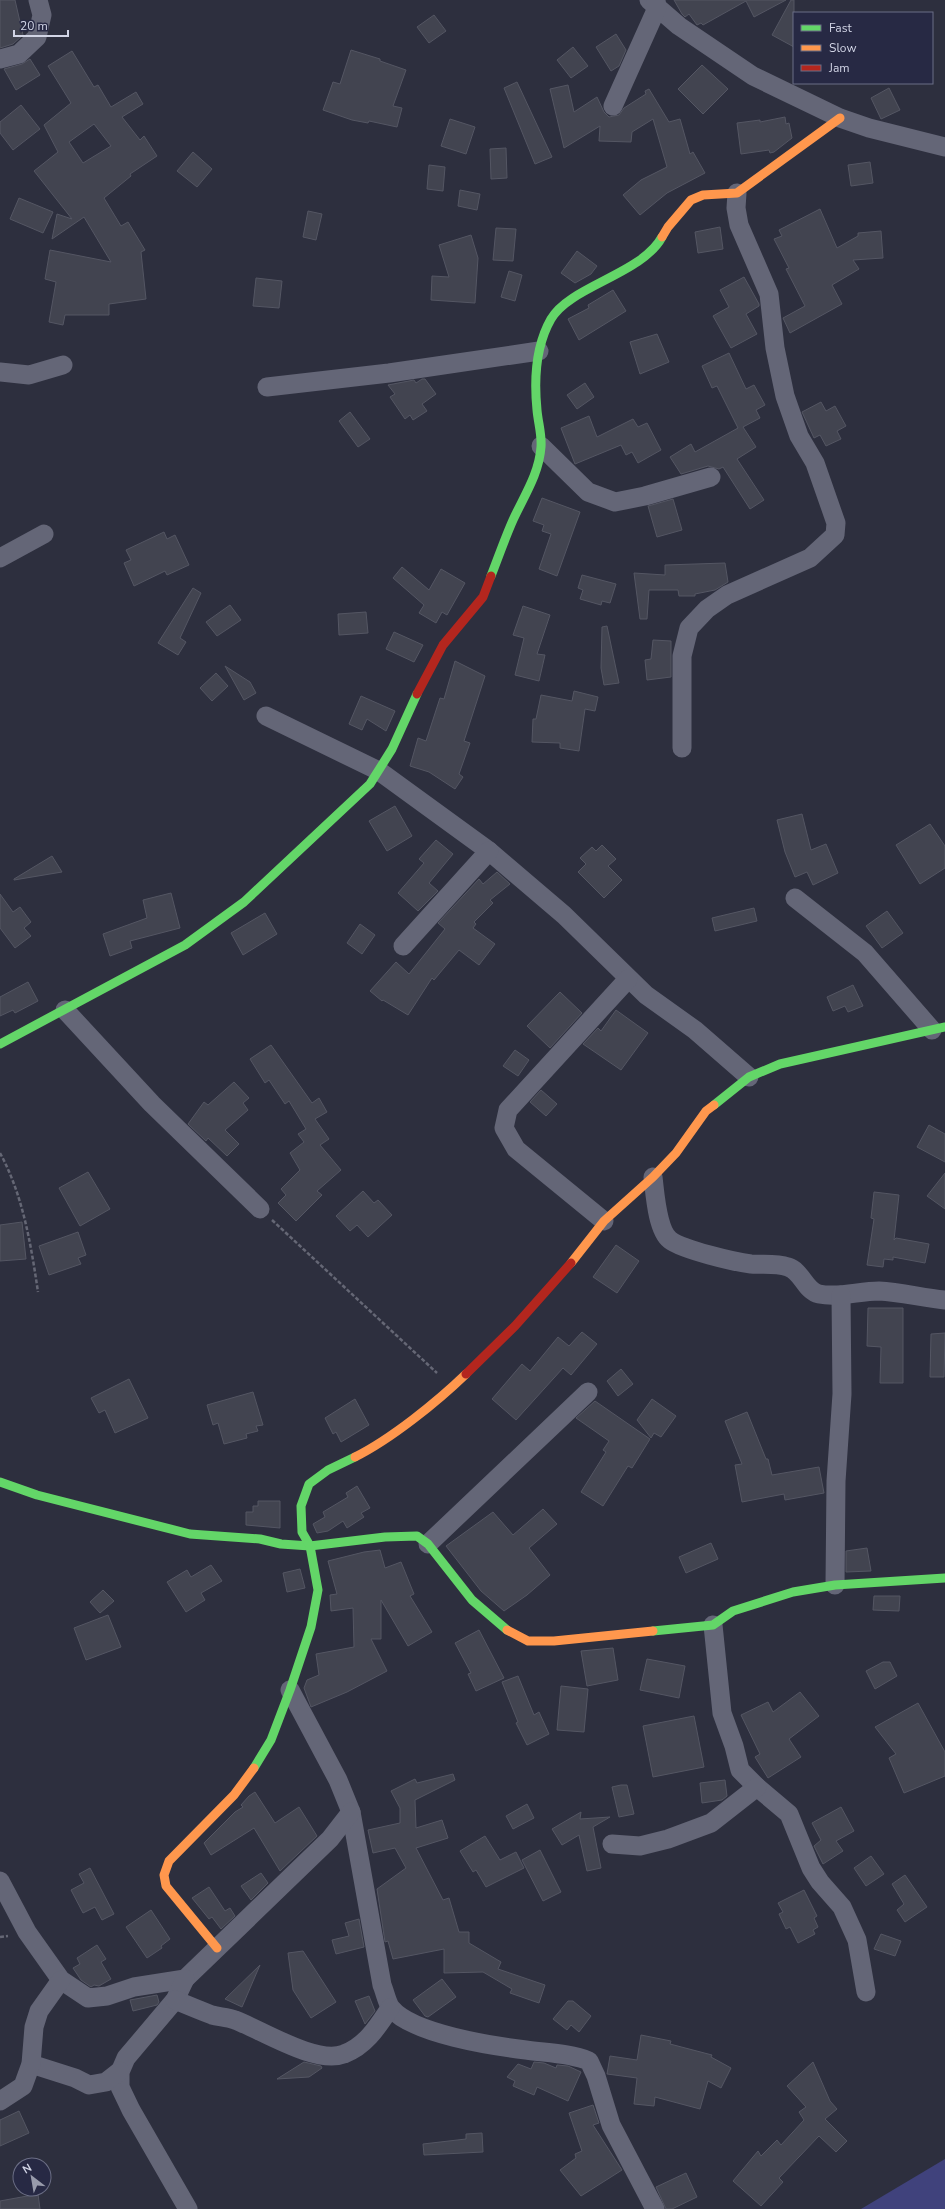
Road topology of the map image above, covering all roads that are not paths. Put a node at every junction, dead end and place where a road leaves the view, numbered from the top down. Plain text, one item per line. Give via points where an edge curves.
1 (38, 0) edge
2 (654, 3) edge
3 (0, 59) edge
4 (614, 106) dead end
5 (840, 118) junction
6 (945, 147) edge
7 (737, 193) junction
8 (539, 351) junction
9 (63, 364) dead end
10 (0, 372) edge
11 (267, 387) dead end
12 (541, 446) junction
13 (711, 478) dead end
14 (44, 534) dead end
15 (0, 558) edge
16 (266, 716) dead end
17 (682, 748) dead end
18 (379, 771) junction
19 (489, 851) junction
20 (795, 898) dead end
21 (403, 946) dead end
22 (628, 979) junction
23 (65, 1010) junction
24 (938, 1029) edge
25 (0, 1044) edge
26 (749, 1077) junction
27 (653, 1177) junction
28 (260, 1209) road end
29 (604, 1221) junction
30 (841, 1295) junction
31 (945, 1300) edge
32 (588, 1392) dead end
33 (0, 1482) edge
34 (428, 1544) junction
35 (310, 1546) junction
36 (945, 1578) edge
37 (835, 1585) junction
38 (713, 1625) junction
39 (290, 1690) junction
40 (757, 1787) junction
41 (350, 1812) junction
42 (612, 1844) dead end
43 (0, 1881) edge
44 (217, 1948) junction
45 (184, 1979) junction
46 (61, 1980) junction
47 (866, 1992) dead end
48 (175, 2000) junction
49 (390, 2008) junction
50 (31, 2064) junction
51 (120, 2071) junction
52 (0, 2101) edge
53 (188, 2209) edge
54 (654, 2209) edge

1 - 3 street via 42,15 37,37 19,54
2 - 4 street
2 - 5 street via 679,26 753,76
5 - 6 street
5 - 7 street
7 - 8 street via 703,195 691,200 650,252 559,309 551,319
7 - 17 street via 739,225 769,294 775,348 785,396 799,436 815,463 836,523 835,535 810,558 727,595 707,609 689,628 682,656
8 - 11 street via 389,373
8 - 12 street via 535,374
9 - 10 street via 29,375
12 - 13 street via 588,492 615,502
12 - 18 street via 529,491 513,520 484,597 443,645
14 - 15 street
16 - 18 street
18 - 19 street
18 - 23 street via 370,784 238,906 185,945
19 - 21 street
19 - 22 street via 564,915
20 - 24 street via 865,952
22 - 26 street via 695,1030
22 - 29 street via 508,1110 504,1128 516,1149
23 - 25 street
23 - 28 street via 152,1104
24 - 26 street via 780,1064
26 - 27 street via 706,1111 676,1152
27 - 29 street
27 - 30 street via 658,1215 670,1240 691,1250 750,1264 789,1267 801,1275 808,1286 817,1293
29 - 35 street via 579,1254 515,1326 452,1387 375,1447 328,1470 309,1484 300,1519 302,1532
30 - 31 street via 866,1291 887,1292
30 - 37 street via 842,1394 836,1481
32 - 34 street
33 - 35 street via 37,1495 190,1534
34 - 35 street via 416,1536 406,1535
34 - 38 street via 472,1600 506,1629 528,1641 554,1641
35 - 39 street via 318,1590 311,1627
36 - 37 street
37 - 38 street via 793,1592 733,1610
38 - 40 street via 722,1713 740,1770
39 - 41 street via 338,1780
39 - 44 street via 271,1740 254,1768 234,1795 169,1861 164,1875 166,1886
40 - 42 street via 711,1823 640,1846
40 - 47 street via 789,1814 811,1868 842,1907 857,1940
41 - 44 street via 330,1839
41 - 49 street via 382,1986
43 - 46 street via 26,1932
44 - 45 street
45 - 46 street via 88,1998
45 - 48 street
46 - 50 street via 40,2011 34,2027
48 - 49 street via 213,2015 234,2019 305,2050 327,2056 343,2055 355,2049 371,2035
48 - 51 street via 126,2058
49 - 54 street via 407,2022 449,2035 524,2050 578,2056 589,2061 611,2125
50 - 51 street via 89,2085 106,2082
50 - 52 street via 23,2086
51 - 53 street via 120,2087 131,2110

